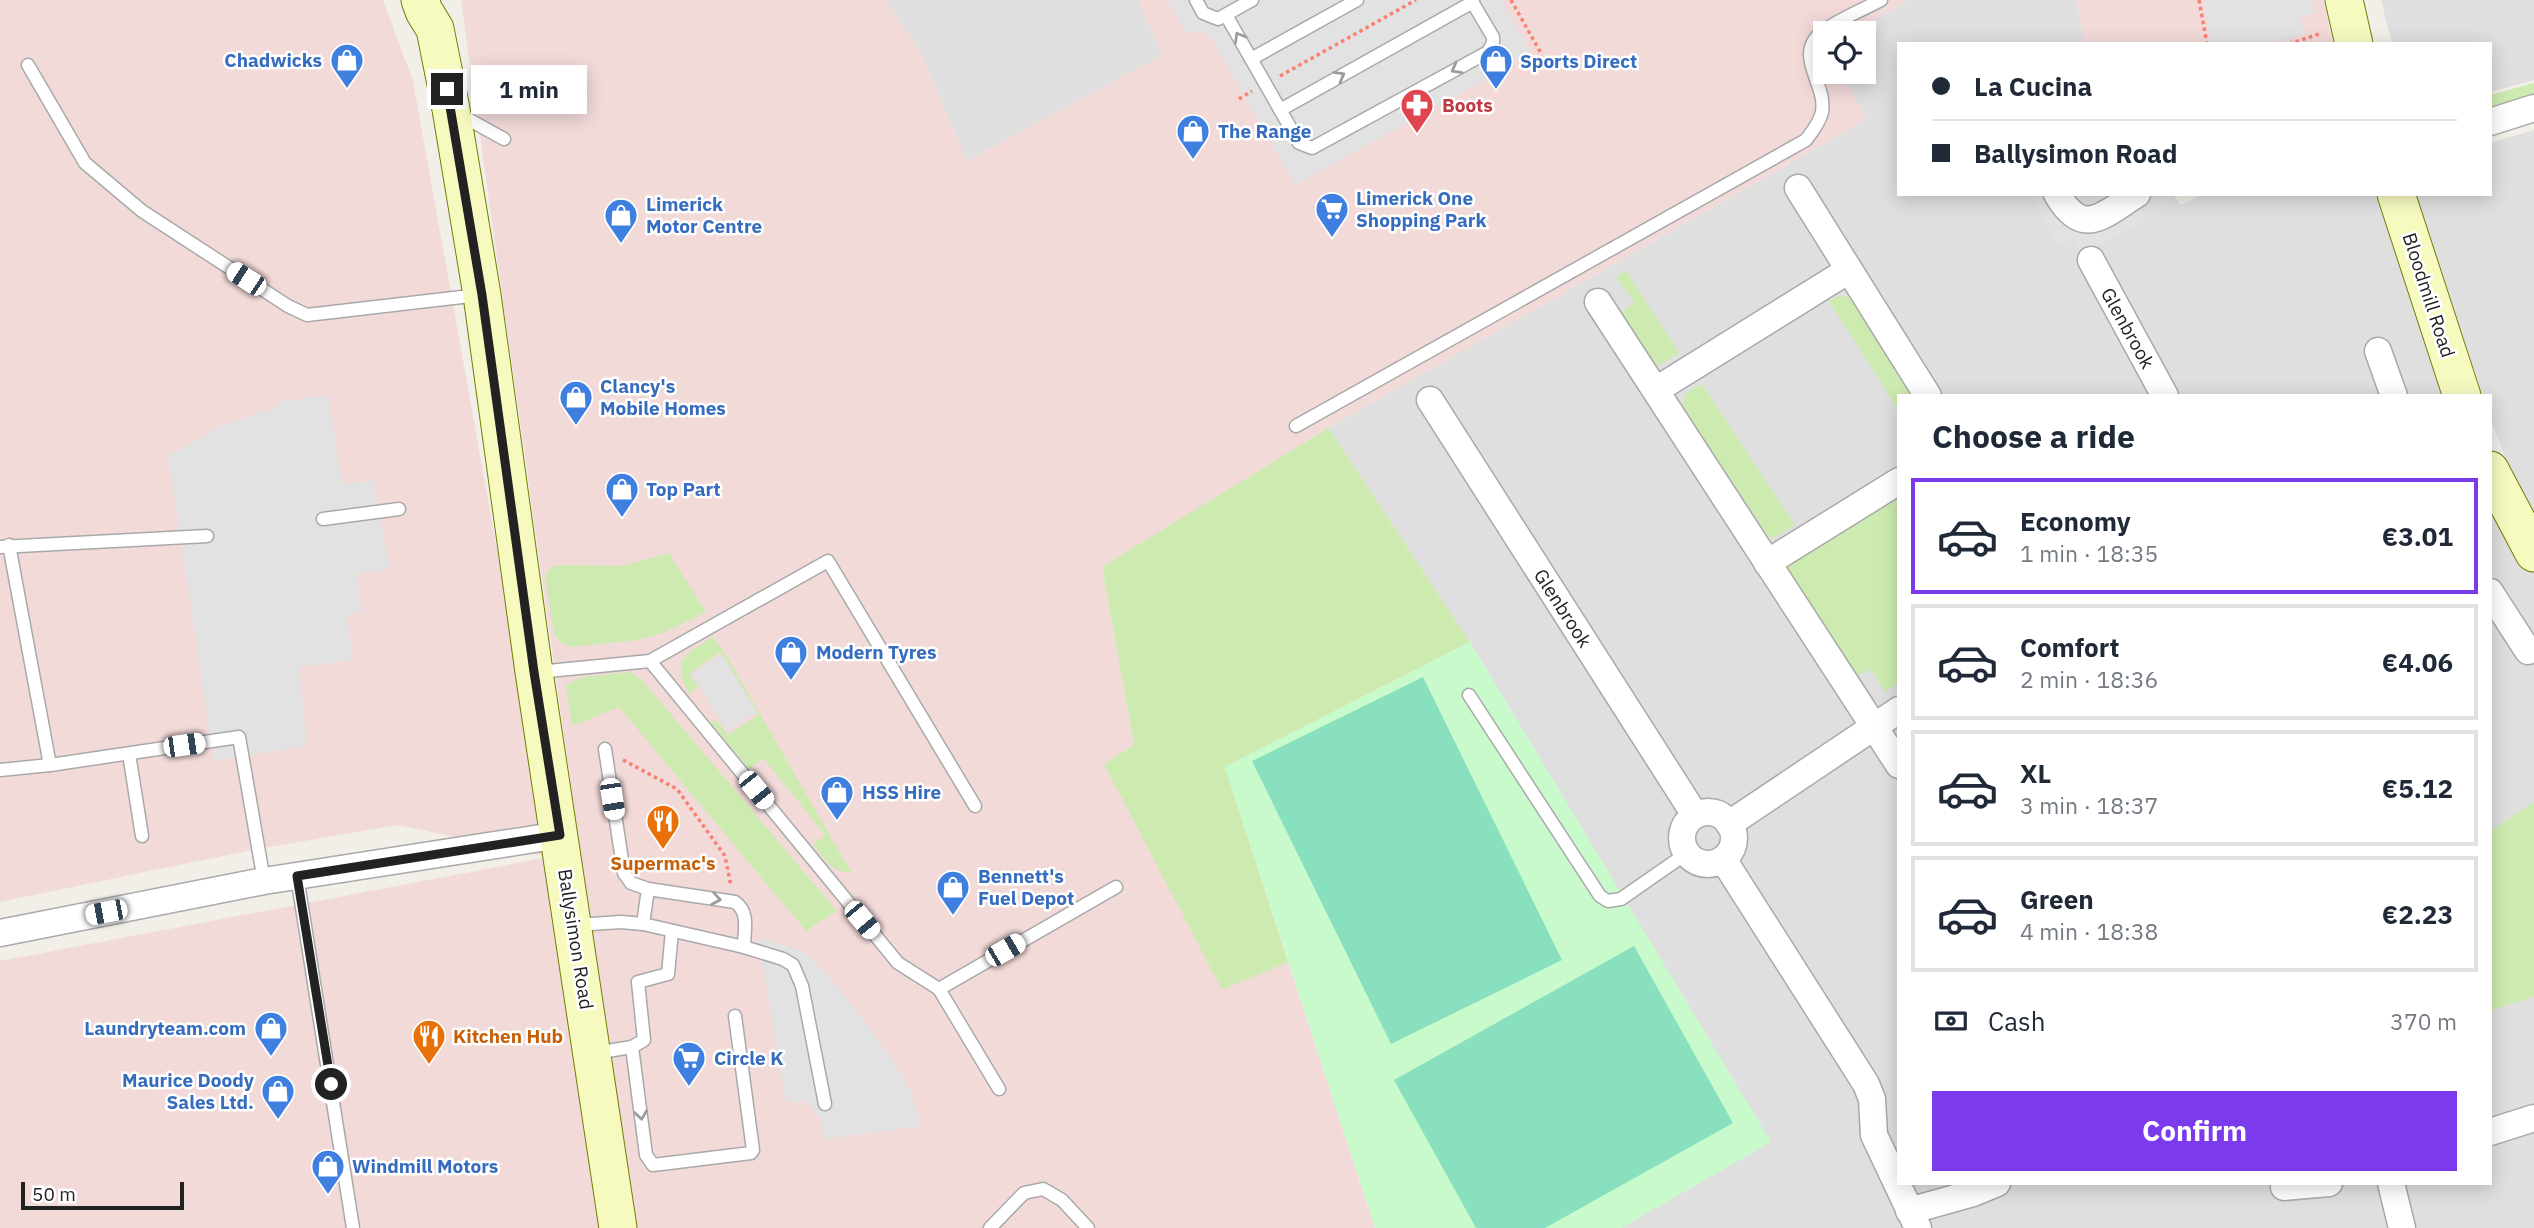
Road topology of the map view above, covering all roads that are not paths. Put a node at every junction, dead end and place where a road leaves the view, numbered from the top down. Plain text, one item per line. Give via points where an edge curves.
1 (1196, 0) edge
2 (1252, 0) edge
3 (1357, 0) edge
4 (1881, 0) edge
5 (1472, 1) edge
6 (432, 10) edge
7 (1226, 15) junction
8 (1251, 59) junction
9 (28, 65) dead end
10 (2534, 108) edge
11 (451, 109) junction
12 (1280, 110) junction
13 (2492, 121) edge
14 (504, 139) dead end
15 (1798, 188) dead end
16 (2058, 196) edge
17 (2134, 196) edge
18 (2397, 196) edge
19 (2091, 260) dead end
20 (1849, 270) junction
21 (482, 295) junction
22 (1598, 302) dead end
23 (2378, 351) dead end
24 (1656, 390) junction
25 (1927, 394) edge
26 (2164, 394) edge
27 (2393, 394) edge
28 (2461, 394) edge
29 (1430, 400) dead end
30 (1296, 426) dead end
31 (2492, 474) edge
32 (1897, 482) edge
33 (399, 509) dead end
34 (323, 519) dead end
35 (207, 536) dead end
36 (4, 546) edge
37 (2534, 553) edge
38 (1767, 563) junction
39 (2492, 595) edge
40 (2528, 651) dead end
41 (650, 661) junction
42 (534, 672) junction
43 (1469, 695) dead end
44 (1897, 711) edge
45 (1874, 725) junction
46 (604, 750) road end
47 (129, 754) junction
48 (1897, 762) edge
49 (50, 765) junction
50 (0, 770) edge
51 (975, 806) dead end
52 (1695, 815) junction
53 (1729, 824) junction
54 (560, 835) junction
55 (142, 836) dead end
56 (1687, 853) junction
57 (1723, 859) junction
58 (297, 876) junction
59 (264, 881) junction
60 (1116, 887) dead end
61 (648, 889) junction
62 (643, 924) junction
63 (572, 925) junction
64 (672, 931) junction
65 (0, 933) edge
66 (744, 947) junction
67 (939, 989) junction
68 (734, 1016) dead end
69 (632, 1048) junction
70 (593, 1053) junction
71 (999, 1089) dead end
72 (825, 1104) dead end
73 (2534, 1118) edge
74 (2492, 1131) edge
75 (1897, 1183) edge
76 (1898, 1185) edge
77 (1992, 1185) edge
78 (2299, 1185) edge
79 (2391, 1185) edge
80 (2284, 1186) dead end
81 (1914, 1219) edge
82 (353, 1228) edge
83 (618, 1228) edge
84 (989, 1228) edge
85 (1088, 1228) edge
86 (2402, 1228) edge

1 - 7 lane via 1211,18
2 - 7 lane
3 - 8 lane
4 - 30 lane via 1813,42 1808,57 1822,113 1806,140
12 -> 5 lane
5 -> 12 lane via 1493,37 1488,52 1312,148 1299,143
6 - 11 main road, Ballysimon Road
8 -> 7 lane
8 - 12 lane
9 - 21 lane via 85,163 142,211 288,306 307,315
10 - 13 street
11 - 14 lane
11 - 21 main road, Ballysimon Road
15 - 20 street
16 - 17 street via 2074,217 2087,221
18 - 28 main road, Bloodmill Road
19 - 26 street, Glenbrook
20 - 24 street
20 - 25 street
21 - 42 main road, Ballysimon Road
22 - 24 street
23 - 27 street
24 - 38 street
29 - 52 street, Glenbrook
31 - 37 main road
32 - 38 street
33 - 34 lane
35 - 36 lane
36 - 49 lane
38 - 45 street
39 - 40 street
41 - 42 lane
41 - 51 lane via 828,561
41 - 67 lane via 898,963
42 - 54 main road, Ballysimon Road
43 - 56 lane via 1600,896 1608,901 1621,899
44 - 45 street
45 - 48 street
45 - 53 street
46 - 61 lane via 624,873 631,883
47 - 49 lane
47 - 55 lane
47 - 59 lane via 239,737
49 - 50 lane
52 - 53 street via 1716,814
52 - 56 street via 1682,838
53 - 57 street via 1732,846
54 - 58 street
54 - 63 main road, Ballysimon Road
56 - 57 street via 1708,864
57 - 75 street via 1866,1084 1872,1099 1874,1135
58 - 59 street
58 - 82 lane
59 - 65 street
60 - 67 lane
61 - 62 lane
61 -> 66 lane via 735,902 745,914
62 - 63 lane
62 - 64 lane
63 - 70 main road, Ballysimon Road
64 - 66 lane
64 - 69 lane via 668,974 638,982 644,1040
66 - 72 lane via 783,959 798,974
67 - 71 lane
69 -> 68 lane via 646,1155 653,1165 751,1153
69 - 70 lane
70 - 83 main road, Ballysimon Road
73 - 74 street
76 - 81 street
77 - 81 street
78 - 80 street
79 - 86 street
84 - 85 lane via 1024,1194 1043,1189 1062,1200

